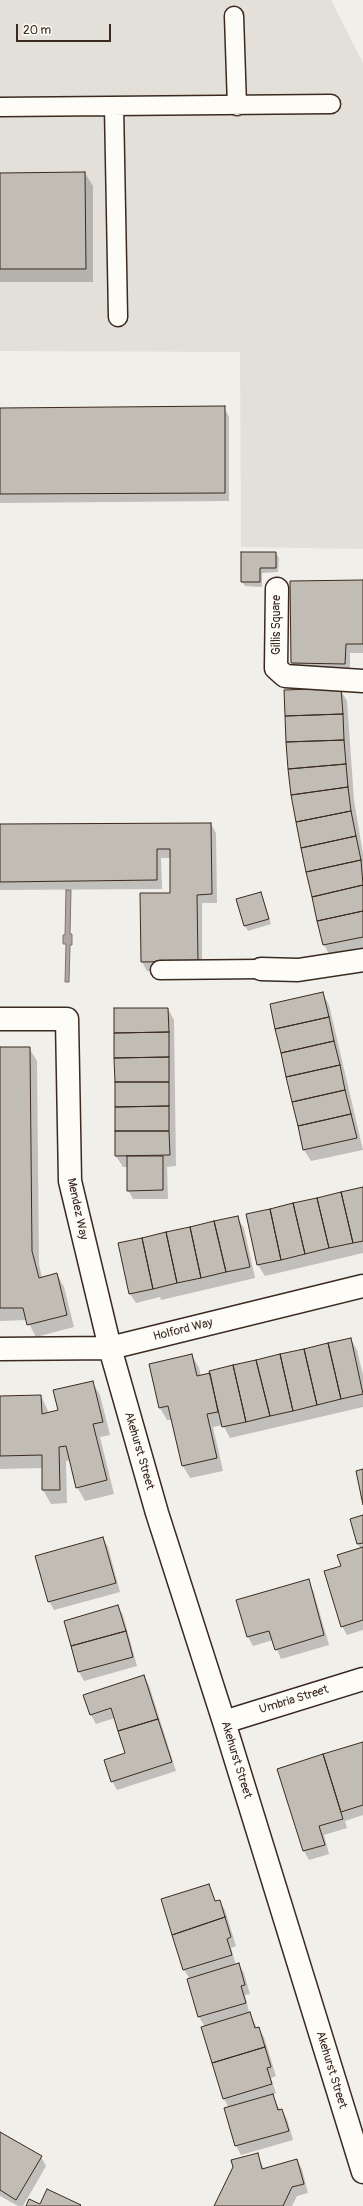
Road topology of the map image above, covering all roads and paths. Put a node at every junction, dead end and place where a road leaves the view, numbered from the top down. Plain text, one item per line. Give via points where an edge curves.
1 (234, 16) dead end
2 (331, 104) dead end
3 (114, 106) junction
4 (237, 106) junction
5 (0, 107) edge
6 (118, 317) dead end
7 (277, 589) dead end
8 (363, 681) edge
9 (363, 962) edge
10 (261, 969) joint
11 (160, 970) dead end
12 (0, 1019) edge
13 (363, 1286) edge
14 (0, 1348) edge
15 (110, 1348) junction
16 (363, 1679) edge
17 (224, 1722) junction
18 (363, 2172) edge

1 - 4 lane
2 - 4 lane
3 - 4 lane
3 - 5 lane
3 - 6 lane
7 - 8 street, Gillis Square via 276,668 285,676
9 - 10 street via 298,970
10 - 11 lane
12 - 15 street, Mendez Way via 67,1019 70,1181
13 - 15 street, Holford Way
14 - 15 street, Holford Way
15 - 17 street, Akehurst Street via 157,1514
16 - 17 street, Umbria Street
17 - 18 street, Akehurst Street

